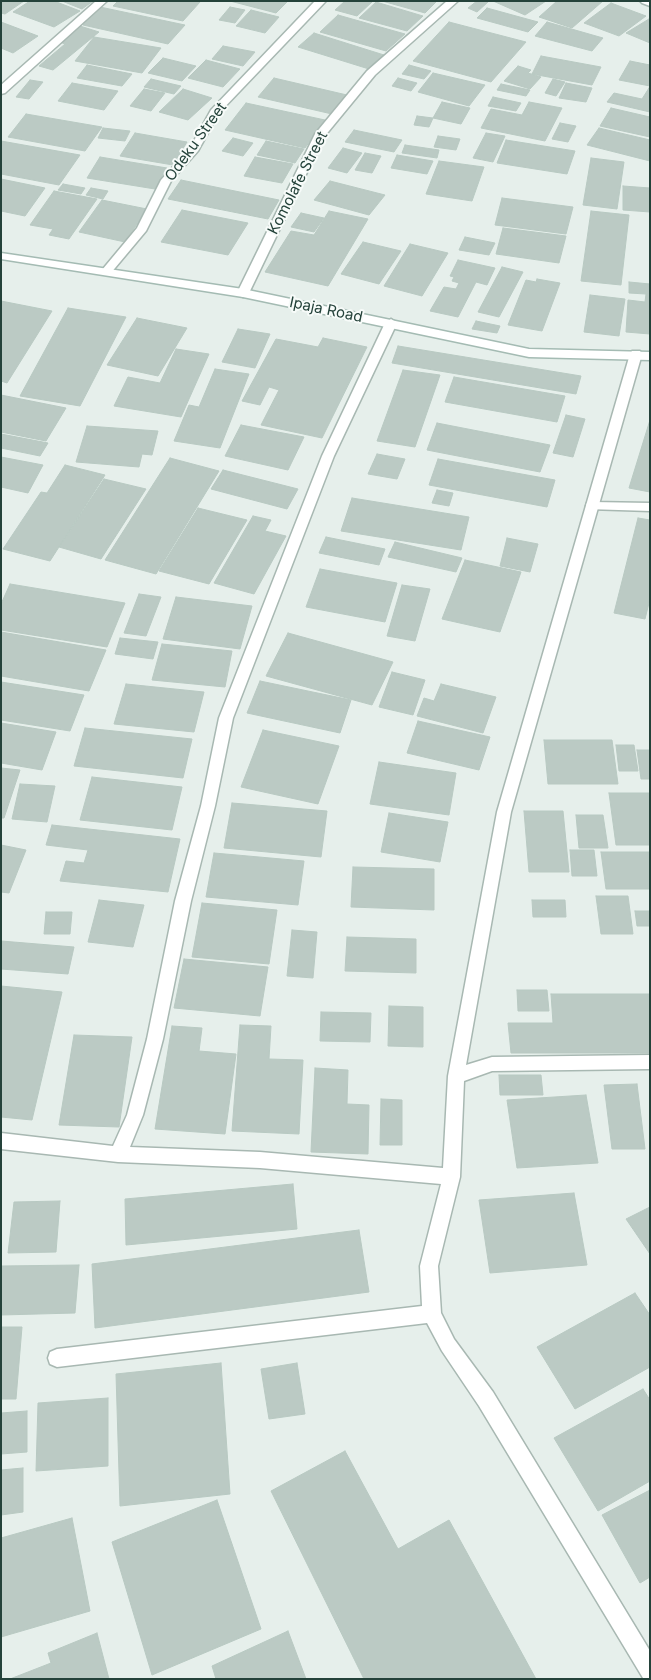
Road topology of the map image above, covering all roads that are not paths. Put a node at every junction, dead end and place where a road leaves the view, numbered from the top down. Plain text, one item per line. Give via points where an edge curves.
1 (102, 1) edge
2 (321, 1) edge
3 (453, 1) edge
4 (644, 1) edge
5 (650, 3) edge
6 (1, 90) edge
7 (1, 256) edge
8 (106, 272) junction
9 (243, 292) junction
10 (391, 323) junction
11 (643, 355) edge
12 (592, 506) junction
13 (650, 507) edge
14 (650, 1062) edge
15 (456, 1076) junction
16 (1, 1141) edge
17 (118, 1154) junction
18 (451, 1177) junction
19 (432, 1314) junction
20 (57, 1358) dead end
21 (650, 1671) edge

1 - 6 street
2 - 8 street, Odeku Street via 215,112 194,149 166,180 142,229
3 - 9 street, Komolafe Street via 371,73 319,136
4 - 5 street
7 - 8 street, Ipaja Road
8 - 9 street, Ipaja Road
9 - 10 street, Ipaja Road
10 - 11 street, Ipaja Road via 529,353
10 - 17 street via 328,456 226,718 155,1039 135,1115
11 - 12 street
12 - 13 street
12 - 15 street via 504,812
14 - 15 street via 492,1064
15 - 18 street
16 - 17 street
17 - 18 street via 260,1160
18 - 19 street via 429,1266
19 - 20 street
19 - 21 street

